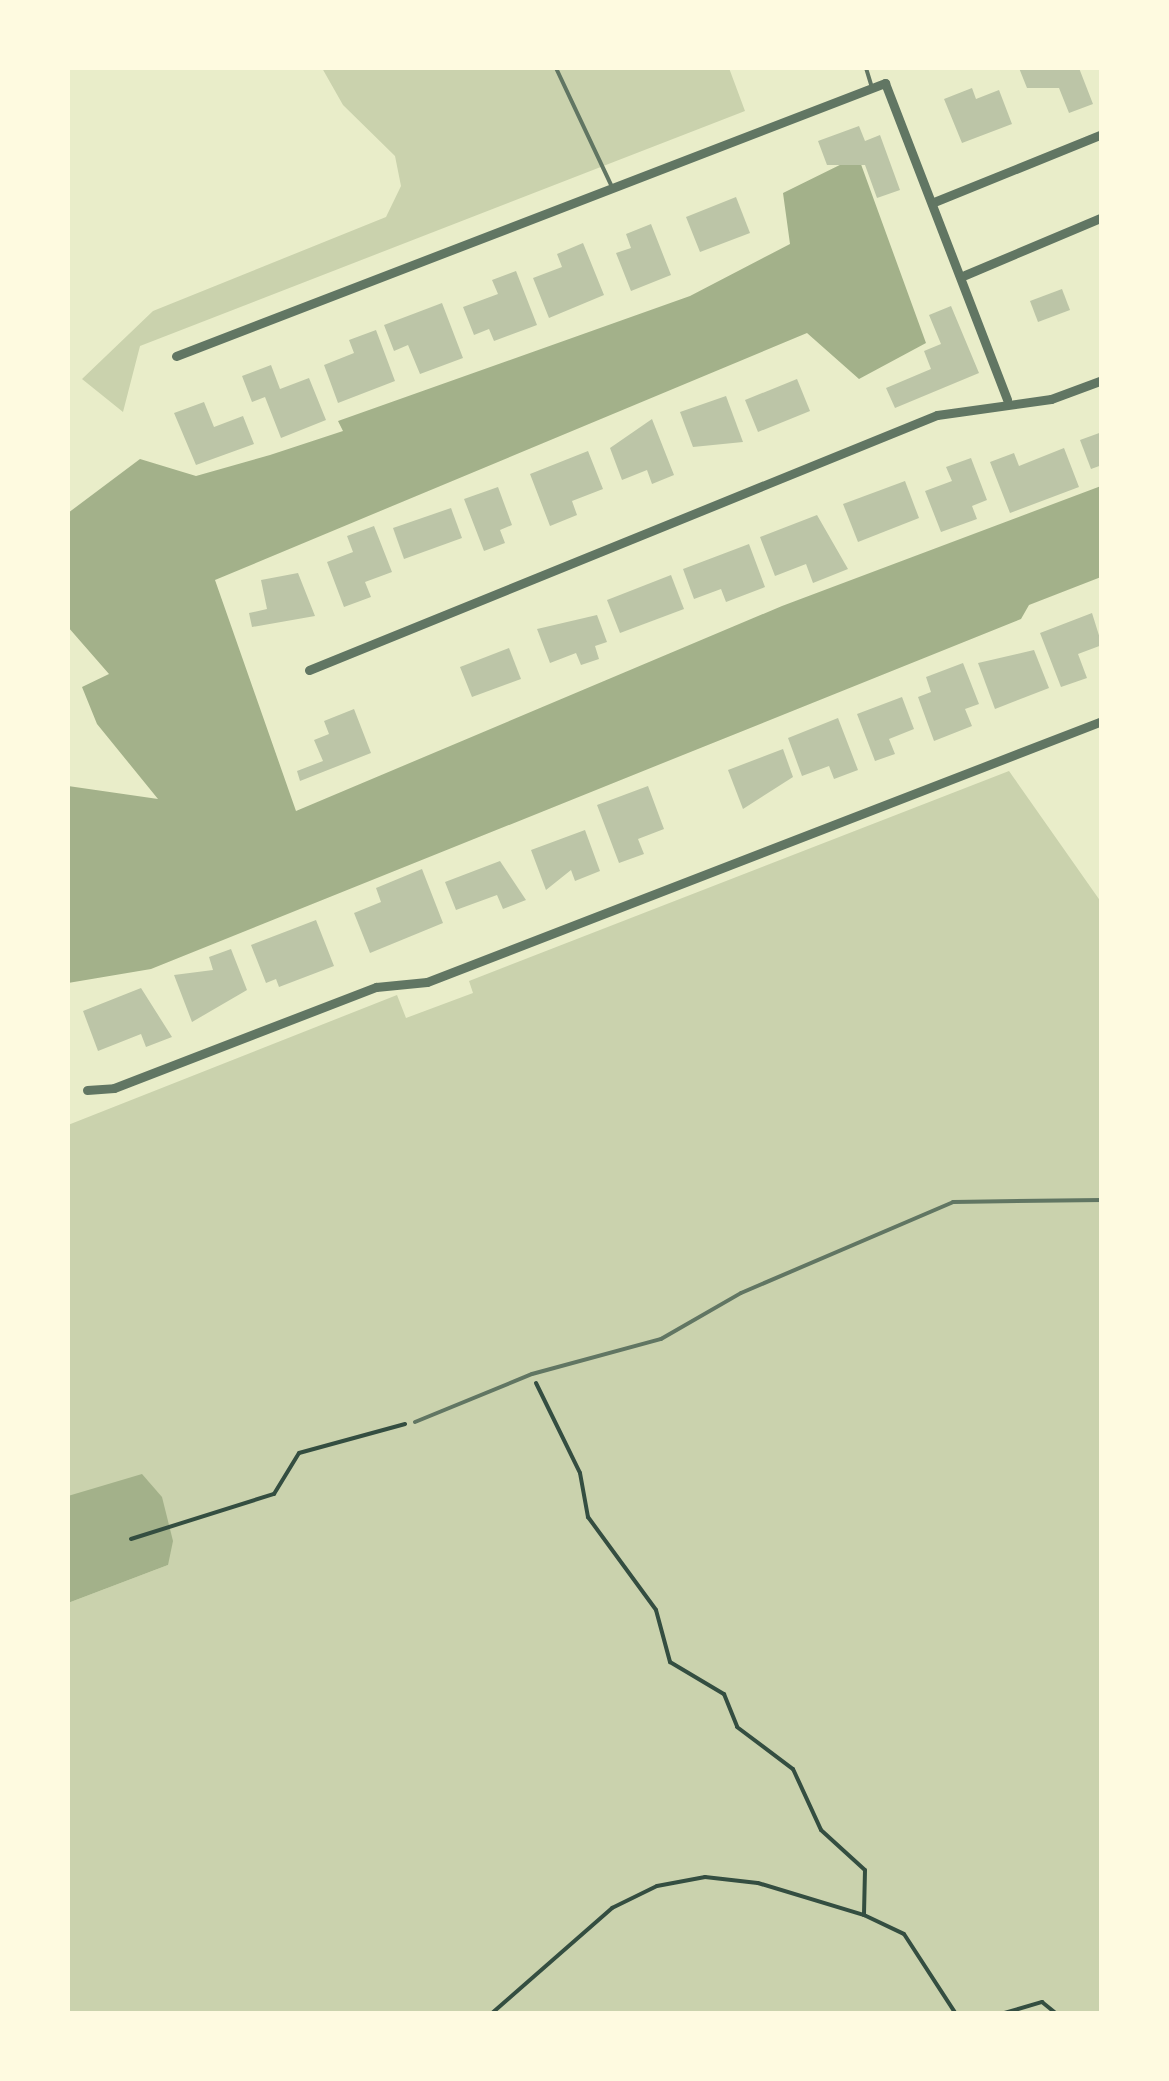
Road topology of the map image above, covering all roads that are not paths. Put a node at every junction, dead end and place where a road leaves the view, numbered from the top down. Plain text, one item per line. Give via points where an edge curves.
1 (556, 68) edge
2 (866, 68) edge
3 (872, 88) junction
4 (1102, 134) edge
5 (612, 188) junction
6 (934, 202) junction
7 (1102, 217) edge
8 (965, 275) junction
9 (176, 356) dead end
10 (1102, 380) edge
11 (1006, 399) junction
12 (309, 670) dead end
13 (1102, 721) edge
14 (87, 1090) dead end
15 (1102, 1200) edge
16 (414, 1422) road end

1 - 5 lane
2 - 3 lane
3 - 5 street
3 - 6 street via 885,83
4 - 6 street
5 - 9 street
6 - 8 street
7 - 8 street
8 - 11 street
10 - 11 street via 1052,399
11 - 12 street via 799,468
13 - 14 street via 427,982 376,986 114,1088
15 - 16 lane via 953,1202 741,1293 661,1339 532,1374

